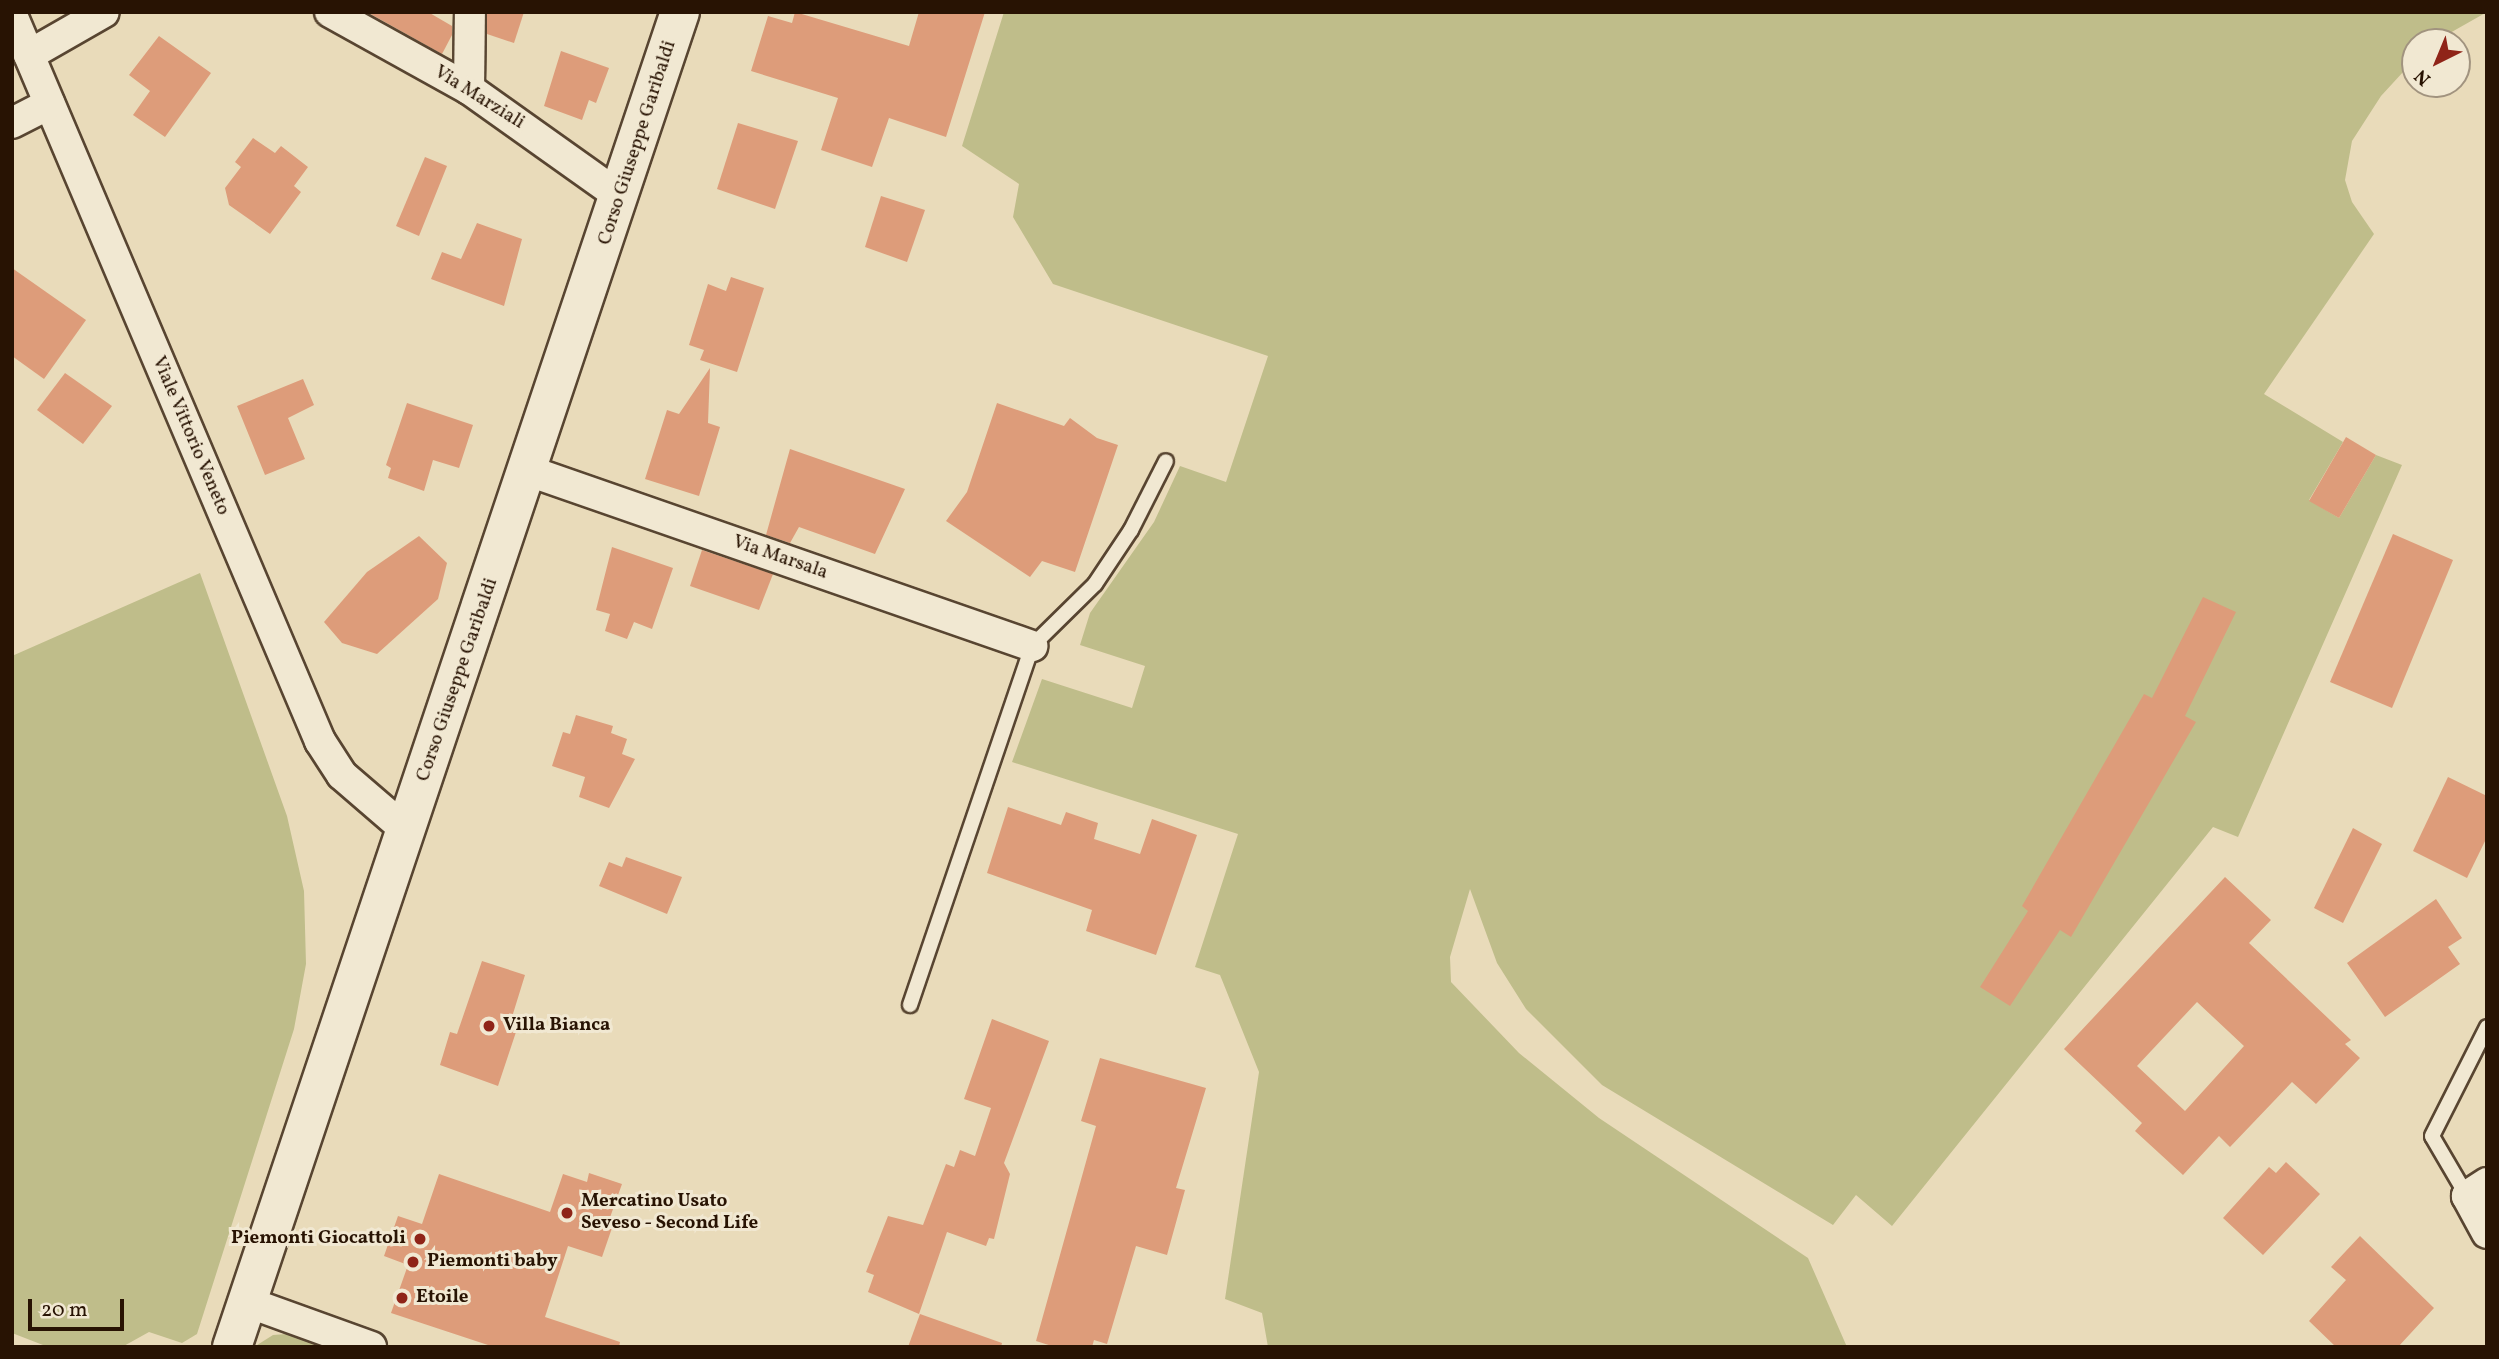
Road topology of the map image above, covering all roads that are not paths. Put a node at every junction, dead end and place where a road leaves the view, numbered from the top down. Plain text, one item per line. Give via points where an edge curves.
1 (104, 12) edge
2 (330, 12) edge
3 (470, 12) edge
4 (680, 12) edge
5 (12, 15) edge
6 (29, 55) junction
7 (469, 89) junction
8 (49, 104) junction
9 (12, 123) edge
10 (621, 197) junction
11 (1166, 461) dead end
12 (529, 471) junction
13 (1032, 646) junction
14 (407, 831) junction
15 (910, 1005) dead end
16 (2487, 1027) edge
17 (2477, 1190) edge
18 (2487, 1233) edge
19 (247, 1302) junction
20 (232, 1347) edge
21 (371, 1347) edge

1 - 6 street
2 - 7 street, Via Marziali
3 - 7 street
4 - 10 main road, Corso Giuseppe Garibaldi
5 - 6 street, Viale Vittorio Veneto
6 - 8 street, Viale Vittorio Veneto
7 - 10 street, Via Marziali
8 - 9 street
8 - 14 street, Viale Vittorio Veneto via 320,741 350,784
10 - 12 main road, Corso Giuseppe Garibaldi
11 - 13 lane via 1131,530 1095,584
12 - 13 street, Via Marsala
12 - 14 main road, Corso Giuseppe Garibaldi
13 - 15 lane
14 - 19 main road, Corso Giuseppe Garibaldi
16 - 17 lane via 2432,1136
17 - 18 street
19 - 20 main road, Corso Giuseppe Garibaldi
19 - 21 street

